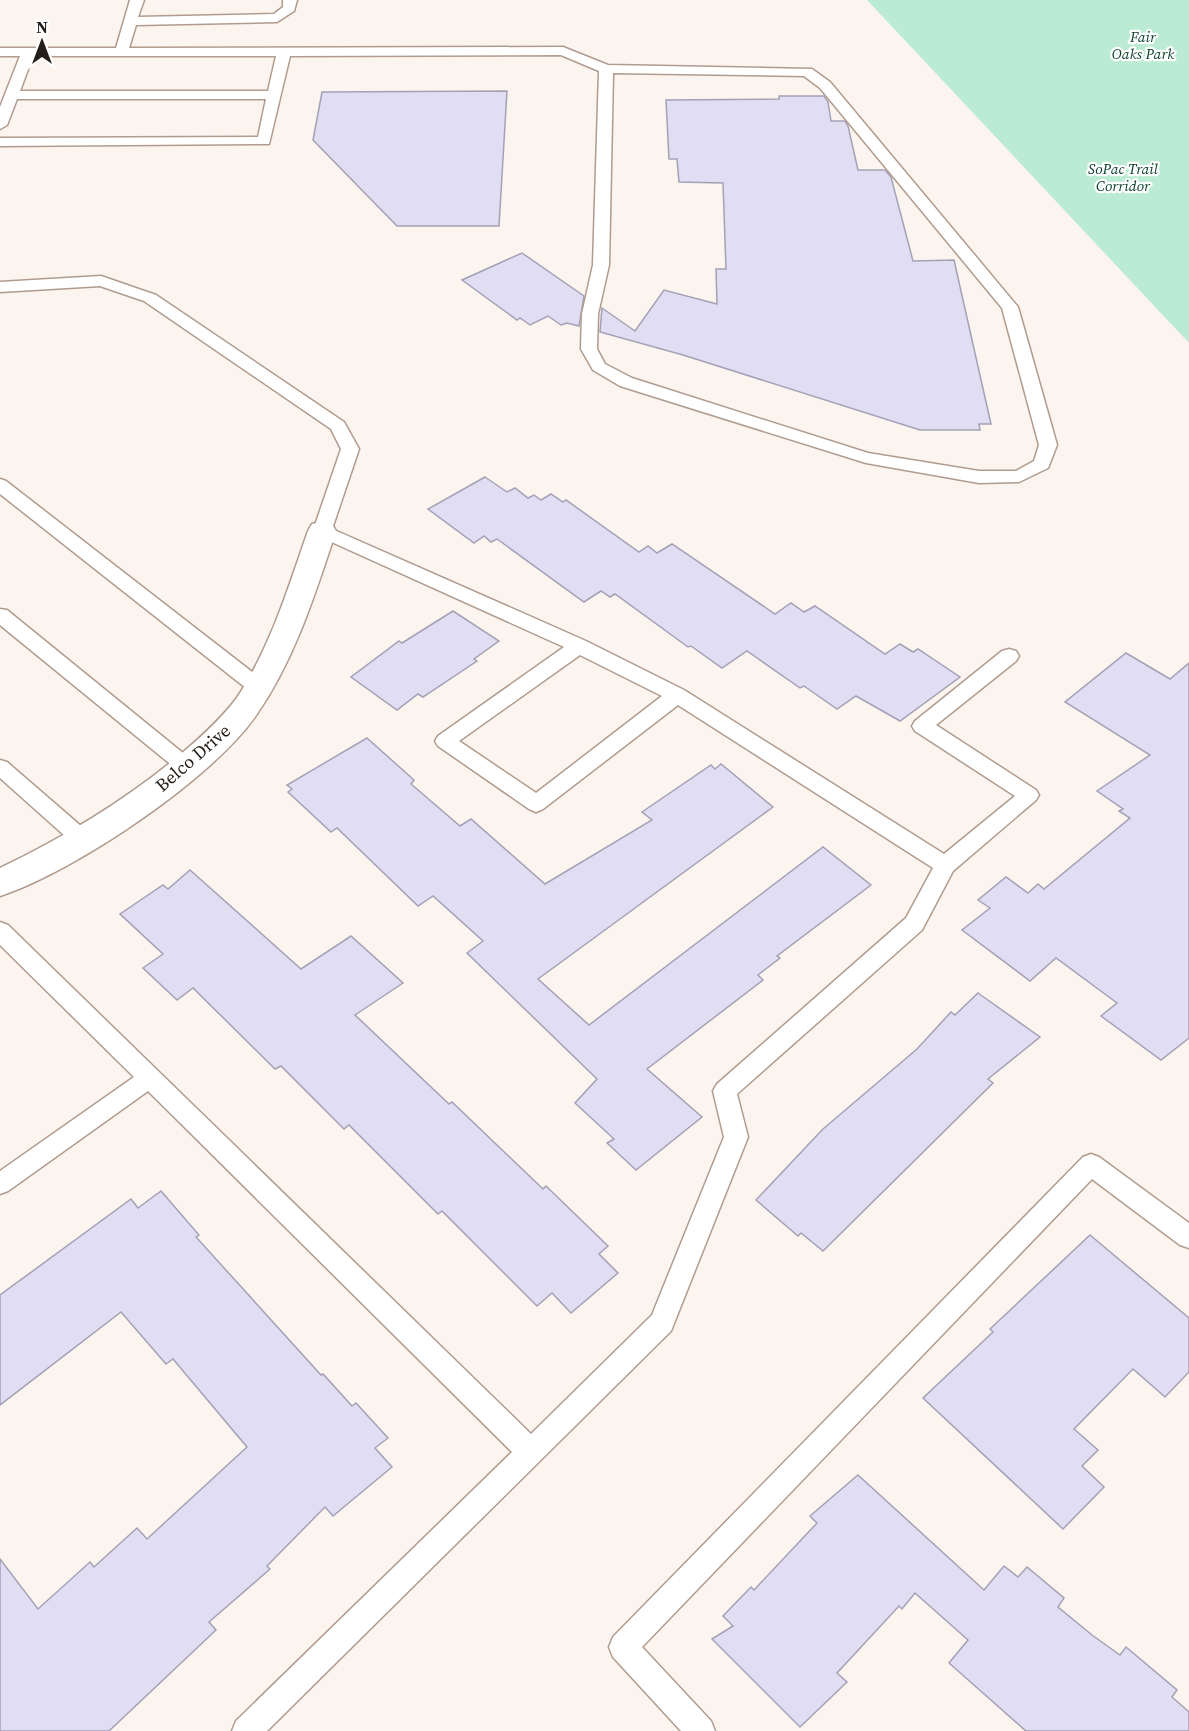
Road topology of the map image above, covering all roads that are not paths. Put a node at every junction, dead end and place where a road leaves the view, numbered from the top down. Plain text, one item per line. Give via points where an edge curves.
1 (137, 0) edge
2 (290, 0) edge
3 (131, 21) junction
4 (0, 52) edge
5 (28, 52) junction
6 (121, 52) junction
7 (284, 52) junction
8 (606, 69) junction
9 (12, 95) junction
10 (274, 95) junction
11 (0, 125) edge
12 (0, 142) edge
13 (0, 287) edge
14 (0, 485) edge
15 (322, 531) junction
16 (0, 615) edge
17 (579, 646) junction
18 (1009, 656) dead end
19 (258, 687) junction
20 (677, 695) junction
21 (0, 767) edge
22 (187, 767) junction
23 (82, 839) junction
24 (945, 865) junction
25 (0, 883) edge
26 (0, 931) edge
27 (151, 1077) junction
28 (0, 1184) edge
29 (1189, 1237) edge
30 (531, 1452) junction
31 (246, 1731) edge
32 (700, 1731) edge

1 - 3 lane
2 - 3 lane via 289,8 277,18
3 - 6 lane
4 - 5 lane
5 - 6 lane
5 - 9 lane
6 - 7 lane
7 - 8 lane via 563,51
7 - 10 lane
8 - 8 lane via 601,265 590,314 589,349 599,367 626,382 866,458 979,477 1019,477 1042,464 1048,445 1010,307 825,85 807,72
9 - 10 lane
9 - 11 lane
10 - 12 lane via 264,141
13 - 15 lane via 101,281 150,298 338,426 350,449
14 - 19 lane
15 - 17 lane
15 - 19 street, Belco Drive via 286,630
16 - 22 lane
17 - 20 lane
17 - 20 lane via 445,741 536,804
18 - 24 lane via 922,726 1029,795
19 - 22 street, Belco Drive via 229,728
20 - 24 lane
21 - 23 lane
22 - 23 street, Belco Drive
23 - 25 street, Belco Drive
24 - 30 lane via 914,924 725,1092 736,1137 662,1323
26 - 27 lane
27 - 28 lane
27 - 30 lane
29 - 32 lane via 1091,1164 623,1647
30 - 31 lane

